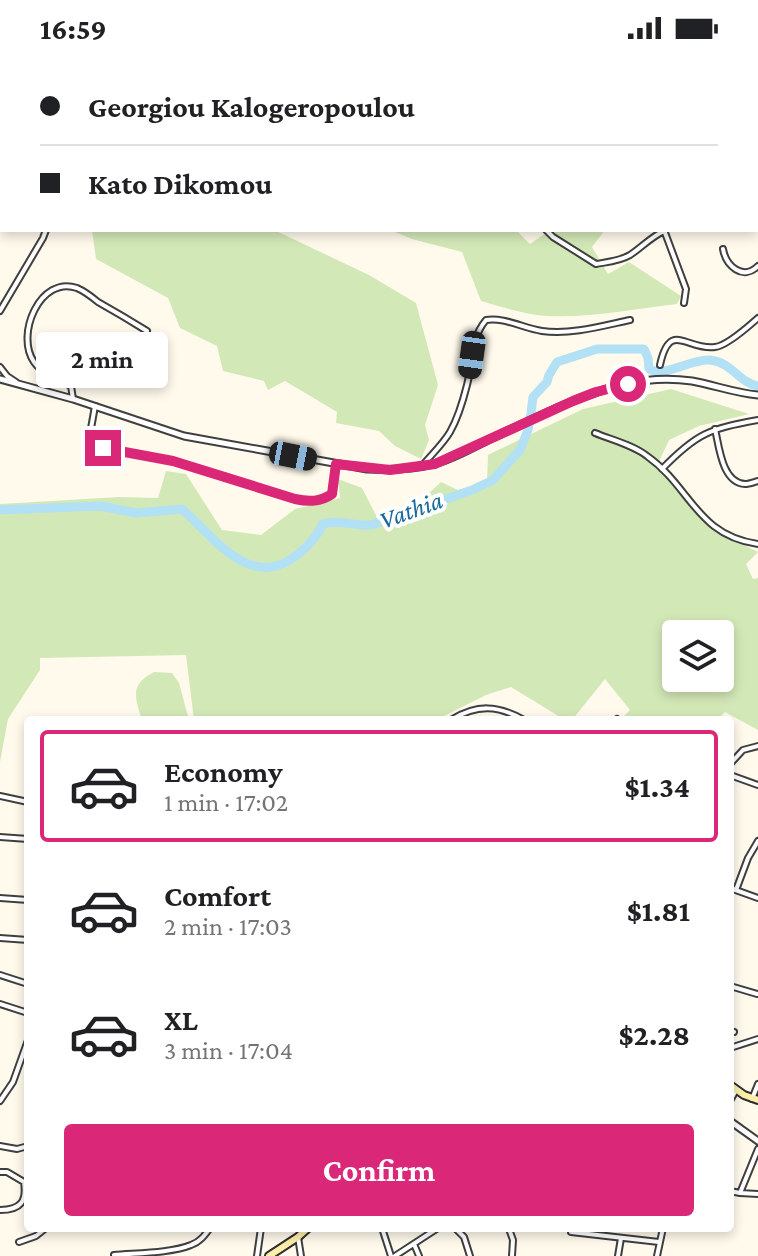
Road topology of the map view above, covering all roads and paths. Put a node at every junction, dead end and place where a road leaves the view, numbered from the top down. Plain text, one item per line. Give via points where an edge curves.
1 (45, 232) edge
2 (548, 232) edge
3 (660, 232) edge
4 (665, 232) edge
5 (723, 249) dead end
6 (758, 266) edge
7 (684, 303) dead end
8 (0, 311) edge
9 (758, 318) edge
10 (630, 320) dead end
11 (147, 331) dead end
12 (660, 365) dead end
13 (0, 367) edge
14 (0, 379) edge
15 (19, 384) junction
16 (758, 395) edge
17 (73, 399) junction
18 (95, 406) junction
19 (758, 420) edge
20 (715, 429) junction
21 (595, 433) dead end
22 (336, 464) junction
23 (422, 466) junction
24 (662, 469) junction
25 (758, 481) edge
26 (758, 544) edge
27 (459, 716) edge
28 (516, 716) edge
29 (758, 746) edge
30 (734, 760) edge
31 (734, 776) edge
32 (758, 785) edge
33 (0, 796) edge
34 (24, 801) edge
35 (0, 837) edge
36 (24, 839) edge
37 (758, 841) edge
38 (736, 890) joint
39 (0, 898) edge
40 (758, 898) edge
41 (24, 900) edge
42 (0, 938) edge
43 (24, 940) edge
44 (0, 975) edge
45 (24, 983) edge
46 (734, 987) edge
47 (757, 994) edge
48 (0, 1004) edge
49 (24, 1012) edge
50 (758, 1039) edge
51 (734, 1047) edge
52 (24, 1051) edge
53 (758, 1084) edge
54 (734, 1089) edge
55 (755, 1100) edge
56 (0, 1101) edge
57 (734, 1124) edge
58 (758, 1141) edge
59 (0, 1146) edge
60 (24, 1147) edge
61 (758, 1149) edge
62 (0, 1172) edge
63 (24, 1182) edge
64 (734, 1192) edge
65 (740, 1193) junction
66 (758, 1194) edge
67 (24, 1198) edge
68 (0, 1210) edge
69 (41, 1232) edge
70 (207, 1232) edge
71 (260, 1232) edge
72 (304, 1232) edge
73 (384, 1232) edge
74 (432, 1232) edge
75 (459, 1232) edge
76 (510, 1232) edge
77 (571, 1232) dead end
78 (662, 1232) edge
79 (298, 1237) junction
80 (621, 1238) junction
81 (19, 1242) dead end
82 (659, 1242) junction
83 (414, 1244) junction
84 (114, 1255) edge
85 (257, 1256) edge
86 (269, 1256) edge
87 (301, 1256) edge
88 (393, 1256) edge
89 (419, 1256) edge
90 (470, 1256) edge
91 (512, 1256) edge
92 (618, 1256) edge
93 (657, 1256) edge

1 - 8 street
2 - 3 street via 596,264 631,254
4 - 7 street via 686,289
5 - 6 street via 739,272 752,273
9 - 12 street via 713,348 672,340
10 - 23 street via 542,331 486,320 475,339 468,382 450,433
11 - 17 street via 76,288 61,287 44,297 31,317 28,349 41,371 71,386
13 - 15 street
14 - 15 street
15 - 17 street
16 - 23 street via 694,382 656,379 628,384 596,392
17 - 18 street
18 - 22 street via 184,436
18 - 22 street via 90,434 103,448 173,461 295,499 323,500 332,494
19 - 20 street
20 - 24 street via 683,447
20 - 25 street via 726,472 744,484
21 - 24 street via 646,454
22 - 23 street via 390,470
24 - 26 street via 718,531
27 - 28 street via 476,708
29 - 30 street
31 - 32 street
33 - 34 street
35 - 36 street
37 - 38 street
38 - 40 street
39 - 41 street
42 - 43 street
44 - 45 street
46 - 47 street
48 - 49 street
50 - 51 street
52 - 56 street
53 - 55 street
54 - 55 main road
57 - 58 street
59 - 60 street
61 - 65 street
62 - 63 street
64 - 65 street
65 - 66 street
67 - 68 street via 16,1207
69 - 81 street
70 - 84 street via 193,1245
71 - 85 street
72 - 79 main road
73 - 88 street
74 - 83 street
75 - 90 street
76 - 91 street
77 - 80 street
78 - 82 street
79 - 86 main road
79 - 87 street
80 - 82 street
80 - 92 street
82 - 93 street
83 - 88 street
83 - 89 street

